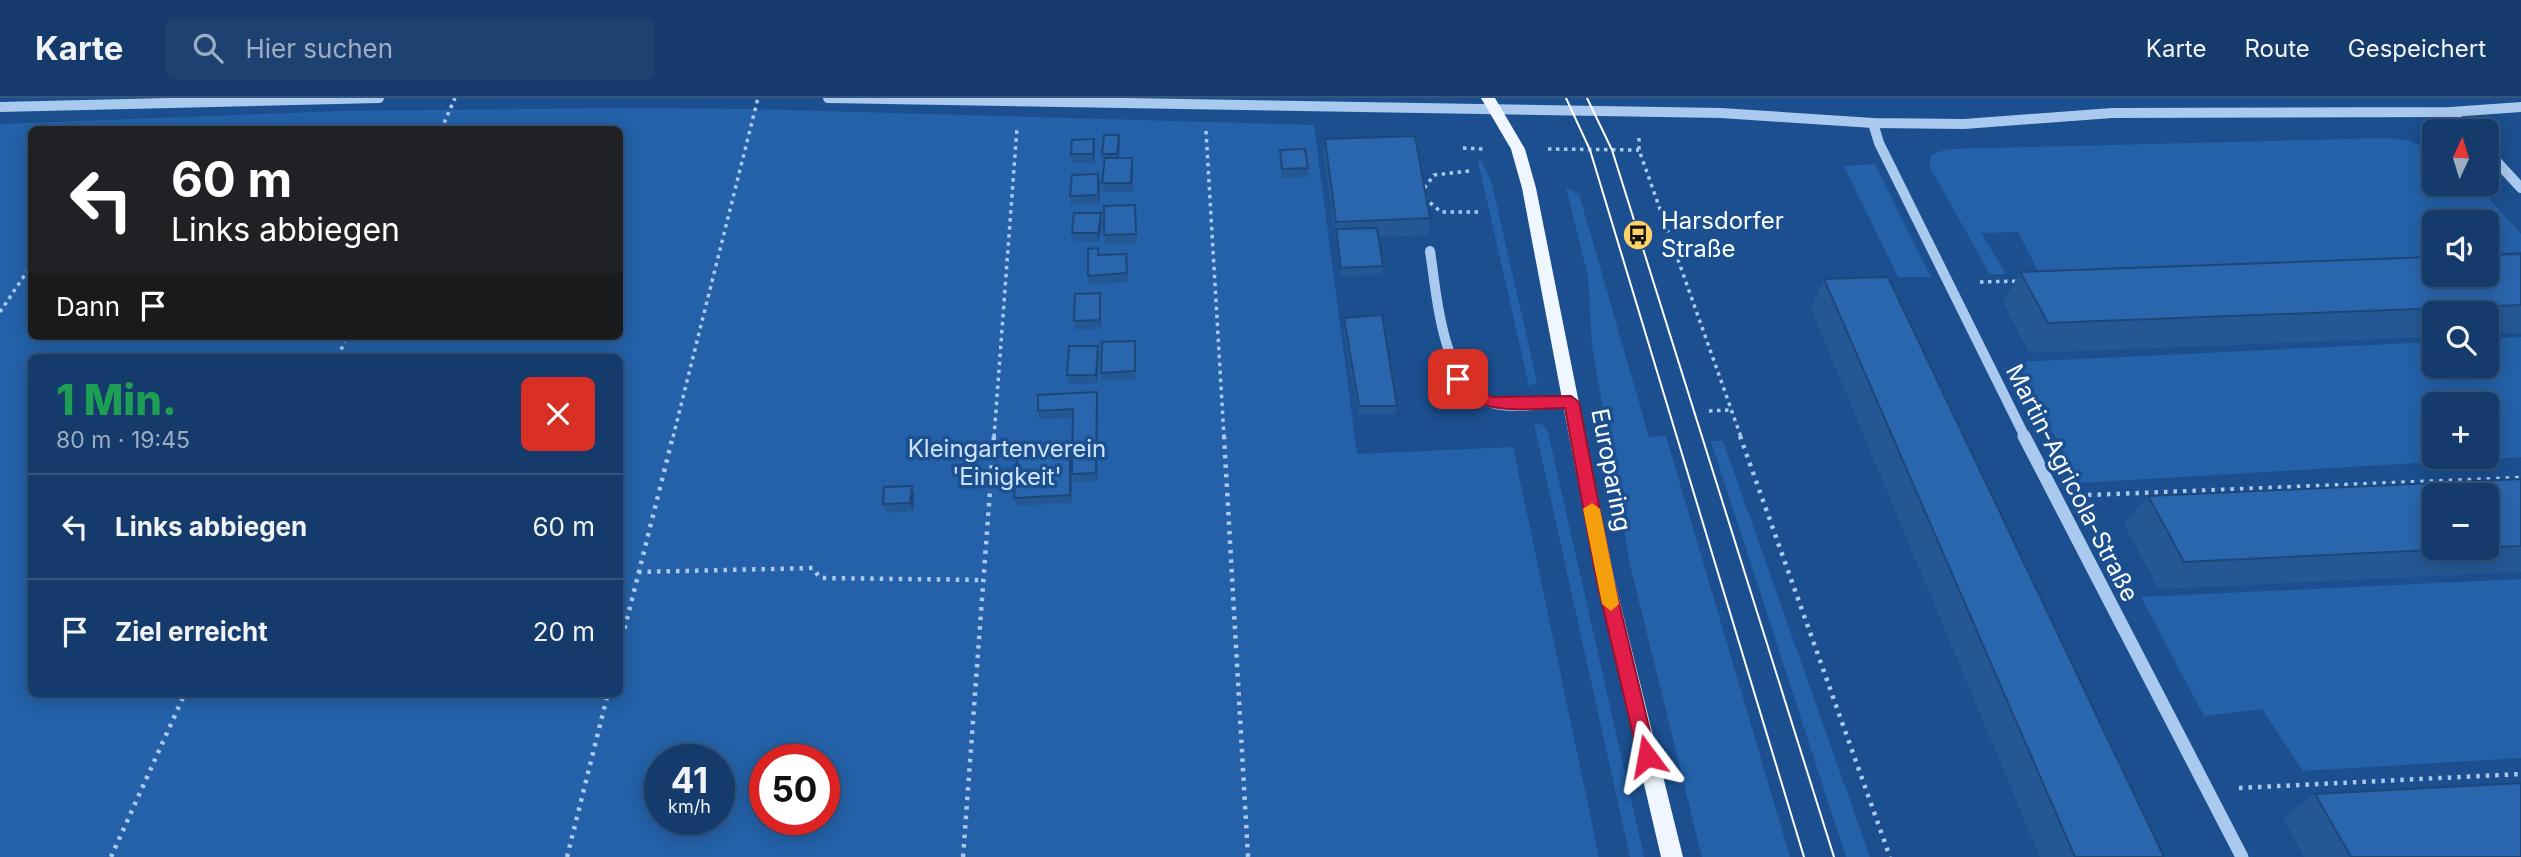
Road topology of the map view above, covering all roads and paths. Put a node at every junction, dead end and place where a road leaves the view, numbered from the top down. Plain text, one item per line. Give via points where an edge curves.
1 (379, 98) edge
2 (455, 98) edge
3 (758, 98) edge
4 (828, 98) edge
5 (1491, 103) edge
6 (0, 107) edge
7 (2521, 107) edge
8 (2451, 112) junction
9 (1018, 115) dead end
10 (2457, 119) edge
11 (1205, 120) dead end
12 (1873, 123) junction
13 (443, 126) edge
14 (1640, 133) dead end
15 (2499, 164) edge
16 (1469, 171) dead end
17 (2521, 188) edge
18 (1479, 212) dead end
19 (1430, 251) dead end
20 (28, 270) edge
21 (2023, 281) edge
22 (1948, 283) junction
23 (0, 312) edge
24 (1571, 402) junction
25 (1729, 410) junction
26 (1709, 411) dead end
27 (2521, 478) edge
28 (2054, 496) junction
29 (638, 572) junction
30 (983, 580) junction
31 (623, 634) edge
32 (184, 697) edge
33 (607, 697) edge
34 (2521, 774) edge
35 (2207, 790) junction
36 (111, 857) edge
37 (567, 857) edge
38 (962, 857) edge
39 (1248, 857) edge
40 (1672, 857) edge
41 (1890, 857) edge
42 (2242, 857) edge

1 - 6 street
2 - 13 path
3 - 29 path
4 - 5 street
5 - 12 street
5 - 24 main road, Europaring via 1518,149 1529,188
7 - 8 street
8 - 10 street
8 - 12 street via 2112,113 1988,124
9 - 30 path
11 - 39 path
12 - 22 street, Martin-Agricola-Straße
14 - 25 path via 1639,150
15 - 17 street
16 - 18 path via 1434,175 1420,194 1441,212
19 - 24 street via 1458,379 1491,403
20 - 23 path
21 - 22 path
22 - 28 street, Martin-Agricola-Straße
24 - 40 main road, Europaring via 1605,578
25 - 26 path
25 - 41 path
27 - 28 path
28 - 35 street, Martin-Agricola-Straße
29 - 30 path via 813,568 820,578
29 - 31 path
30 - 38 path
32 - 36 path
33 - 37 path
34 - 35 path
35 - 42 street, Martin-Agricola-Straße

